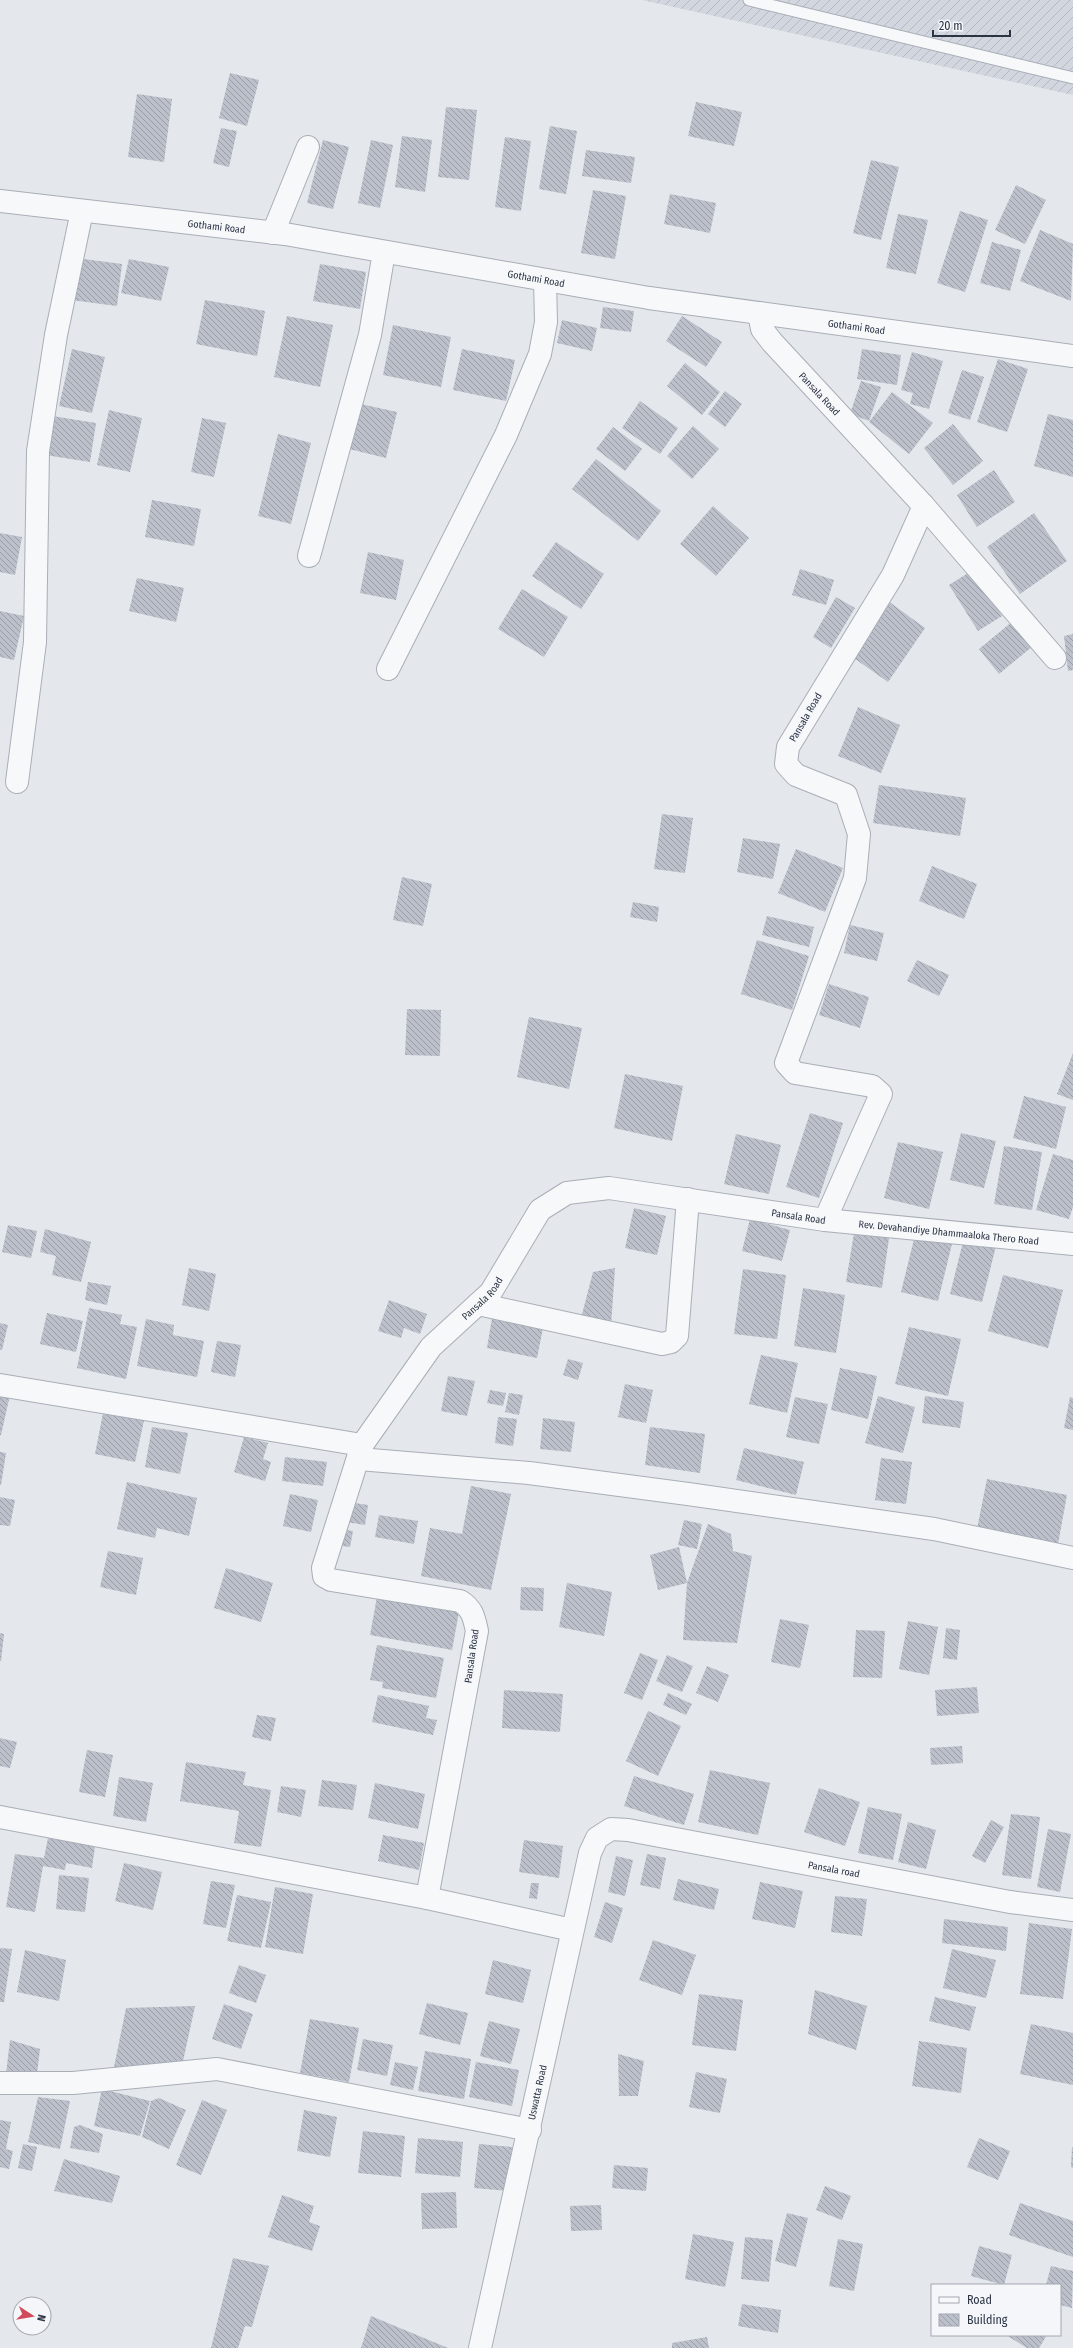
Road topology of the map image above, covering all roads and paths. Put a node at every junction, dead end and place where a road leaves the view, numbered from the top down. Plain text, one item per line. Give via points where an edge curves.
1 (749, 0) edge
2 (1073, 78) edge
3 (308, 147) dead end
4 (0, 201) edge
5 (82, 211) junction
6 (273, 233) junction
7 (384, 252) junction
8 (545, 280) junction
9 (758, 313) junction
10 (1073, 356) edge
11 (924, 506) junction
12 (309, 556) dead end
13 (1055, 658) dead end
14 (388, 669) dead end
15 (17, 782) dead end
16 (688, 1198) junction
17 (825, 1220) junction
18 (1073, 1244) edge
19 (478, 1304) junction
20 (0, 1385) edge
21 (361, 1452) junction
22 (1073, 1558) edge
23 (0, 1817) edge
24 (597, 1838) joint
25 (427, 1898) junction
26 (1073, 1910) edge
27 (572, 1930) junction
28 (0, 2083) edge
29 (530, 2130) junction
30 (480, 2348) edge

1 - 2 lane
3 - 6 street
4 - 5 street, Gothami Road
5 - 6 street, Gothami Road
5 - 15 street via 56,335 38,451 35,642
6 - 7 street, Gothami Road
7 - 8 street, Gothami Road
7 - 12 street via 370,335
8 - 9 street, Gothami Road
8 - 14 street via 546,322 540,354 506,435
9 - 10 street, Gothami Road
9 - 11 street, Pansala Road via 762,328 772,342
11 - 13 street
11 - 17 street, Pansala Road via 893,575 788,747 786,764 796,775 846,795 859,834 855,878 786,1063 795,1073 872,1086 881,1094
16 - 17 street, Pansala Road
16 - 19 street, Pansala Road via 609,1188 567,1193 540,1210 490,1292
16 - 19 street via 677,1336 671,1342 662,1344
17 - 18 street, Rev. Devahandiye Dhammaaloka Thero Road
19 - 21 street, Pansala Road via 431,1347
20 - 21 street
21 - 22 street via 934,1529
21 - 25 street, Pansala Road via 323,1568 324,1576 331,1580 460,1601 467,1605 474,1615 477,1631
23 - 25 street
24 - 26 street, Pansala road via 611,1829 628,1830 1010,1902
24 - 27 street, Uswatta Road via 590,1852
25 - 27 street
27 - 29 street, Uswatta Road
28 - 29 street via 73,2082 217,2069
29 - 30 street, Uswatta Road

